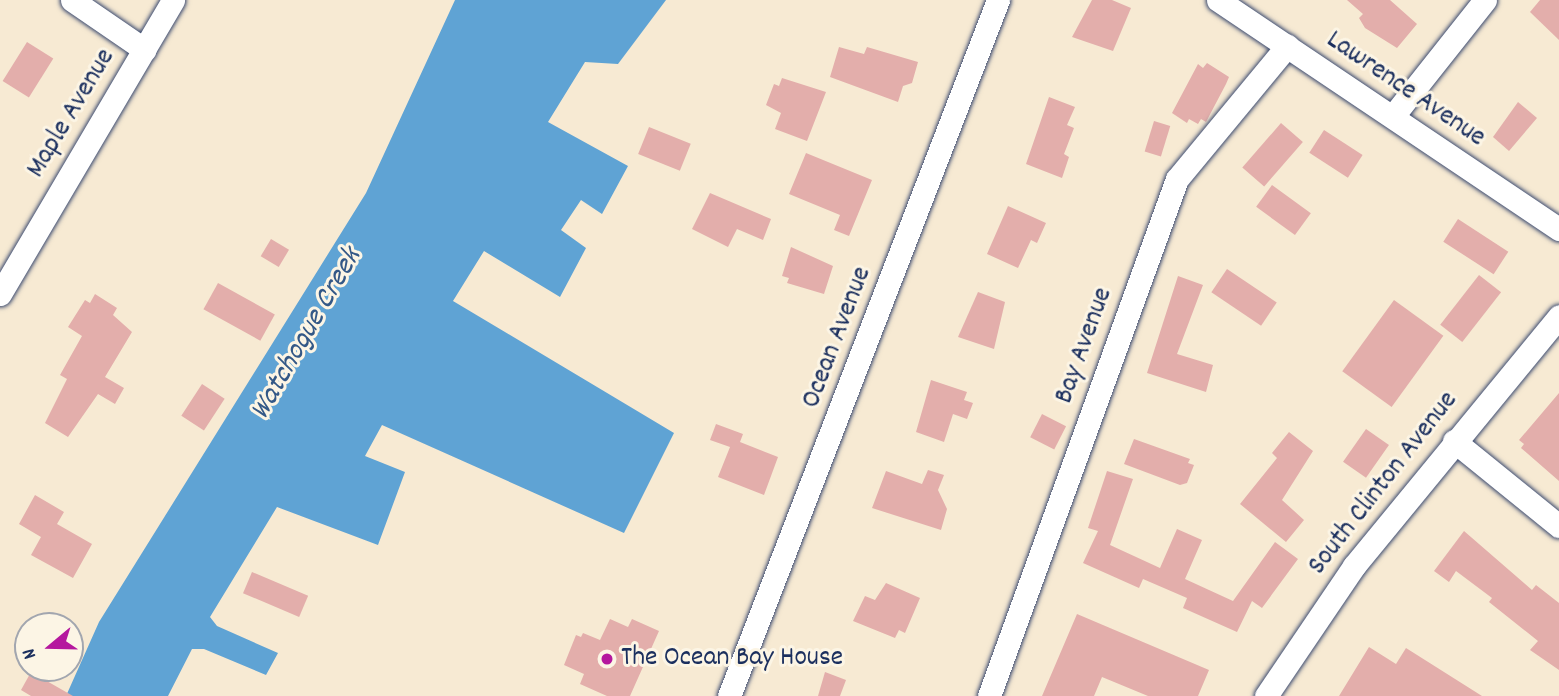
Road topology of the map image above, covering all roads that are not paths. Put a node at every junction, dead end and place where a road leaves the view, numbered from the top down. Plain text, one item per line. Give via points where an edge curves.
1 (72, 0) edge
2 (173, 0) edge
3 (998, 0) edge
4 (1218, 0) edge
5 (1485, 0) edge
6 (1287, 46) junction
7 (145, 50) junction
8 (1393, 116) junction
9 (1559, 229) edge
10 (0, 294) edge
11 (1559, 316) edge
12 (1454, 440) junction
13 (1559, 526) edge
14 (729, 696) edge
15 (989, 696) edge
16 (1266, 696) edge

1 - 7 street
2 - 7 street, Maple Avenue
3 - 14 street, Ocean Avenue
4 - 6 street, Lawrence Avenue
5 - 8 street
6 - 8 street, Lawrence Avenue
6 - 15 street, Bay Avenue via 1177,179
7 - 10 street, Maple Avenue
8 - 9 street, Lawrence Avenue
11 - 12 street, South Clinton Avenue
12 - 13 street
12 - 16 street, South Clinton Avenue via 1354,566

